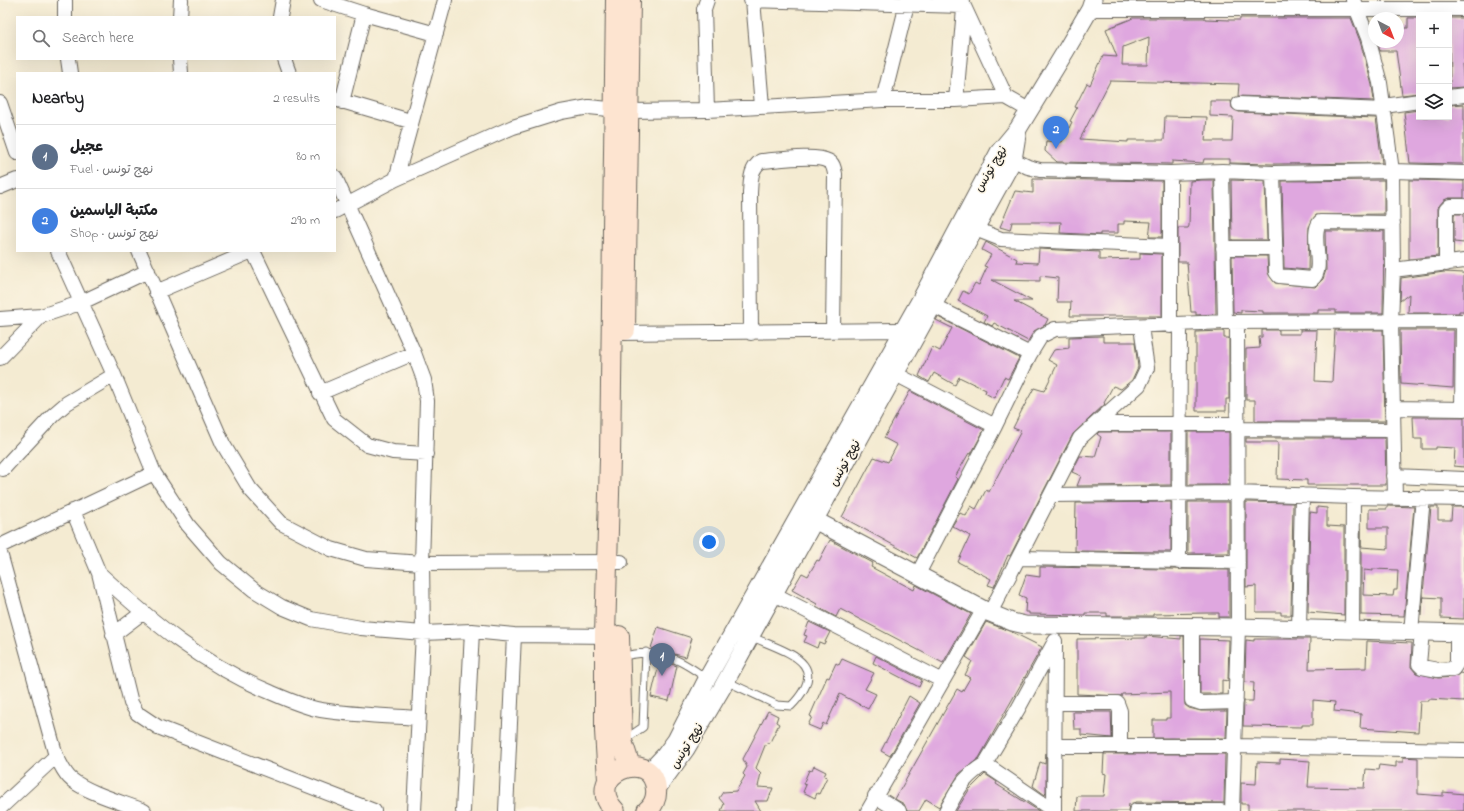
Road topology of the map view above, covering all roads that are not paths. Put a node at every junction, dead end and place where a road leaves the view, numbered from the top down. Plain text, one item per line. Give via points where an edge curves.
1 (65, 0) edge
2 (181, 0) edge
3 (283, 0) edge
4 (321, 0) edge
5 (445, 0) edge
6 (707, 0) edge
7 (752, 0) edge
8 (620, 1) edge
9 (907, 2) edge
10 (1354, 4) edge
11 (963, 5) edge
12 (1092, 5) edge
13 (1227, 5) edge
14 (1464, 9) edge
15 (364, 14) junction
16 (65, 16) edge
17 (180, 16) edge
18 (280, 16) edge
19 (436, 34) junction
20 (68, 60) edge
21 (180, 60) edge
22 (284, 60) edge
23 (70, 72) edge
24 (181, 72) edge
25 (289, 72) edge
26 (1464, 95) edge
27 (1006, 97) junction
28 (1452, 97) edge
29 (339, 100) edge
30 (883, 100) junction
31 (956, 100) junction
32 (1416, 102) edge
33 (0, 103) edge
34 (1239, 104) dead end
35 (762, 106) junction
36 (1384, 108) junction
37 (622, 110) junction
38 (707, 110) junction
39 (1029, 110) junction
40 (410, 121) junction
41 (16, 150) edge
42 (1006, 156) junction
43 (1222, 171) junction
44 (1392, 171) junction
45 (1170, 173) junction
46 (1273, 173) junction
47 (1464, 173) edge
48 (396, 179) junction
49 (16, 180) edge
50 (336, 182) edge
51 (0, 187) edge
52 (1464, 206) edge
53 (341, 208) edge
54 (1393, 223) junction
55 (967, 226) junction
56 (1170, 246) junction
57 (1223, 248) junction
58 (1274, 248) junction
59 (58, 252) edge
60 (139, 252) edge
61 (250, 252) edge
62 (252, 252) edge
63 (1464, 261) edge
64 (1446, 264) junction
65 (1393, 270) junction
66 (148, 271) junction
67 (156, 292) junction
68 (926, 302) junction
69 (80, 303) junction
70 (41, 316) junction
71 (0, 319) edge
72 (1391, 322) junction
73 (1464, 322) edge
74 (1231, 323) junction
75 (1175, 326) junction
76 (1140, 327) junction
77 (833, 331) junction
78 (618, 333) junction
79 (751, 333) junction
80 (909, 334) junction
81 (414, 354) junction
82 (1030, 354) junction
83 (0, 358) edge
84 (889, 371) junction
85 (114, 375) junction
86 (320, 393) junction
87 (1393, 408) junction
88 (1463, 409) edge
89 (1098, 424) junction
90 (1180, 424) junction
91 (995, 426) junction
92 (1238, 427) junction
93 (1393, 430) junction
94 (426, 454) junction
95 (3, 469) dead end
96 (154, 473) junction
97 (1394, 476) junction
98 (1464, 479) edge
99 (1237, 493) junction
100 (1179, 494) junction
101 (1051, 495) junction
102 (1302, 495) junction
103 (1352, 497) junction
104 (1394, 497) junction
105 (1423, 497) junction
106 (1464, 498) edge
107 (73, 511) junction
108 (807, 517) junction
109 (0, 546) edge
110 (0, 553) edge
111 (1019, 558) junction
112 (614, 561) junction
113 (1179, 562) junction
114 (1238, 562) junction
115 (422, 563) junction
116 (99, 573) junction
117 (918, 574) junction
118 (766, 590) junction
119 (987, 611) junction
120 (142, 613) junction
121 (1238, 626) junction
122 (1192, 627) junction
123 (1299, 628) junction
124 (1352, 630) junction
125 (472, 631) junction
126 (1416, 632) junction
127 (423, 633) junction
128 (1461, 633) edge
129 (1055, 634) junction
130 (114, 635) junction
131 (514, 635) junction
132 (612, 636) junction
133 (750, 636) junction
134 (646, 652) junction
135 (619, 658) junction
136 (942, 680) junction
137 (717, 683) junction
138 (1236, 702) junction
139 (1055, 703) junction
140 (418, 718) junction
141 (622, 741) junction
142 (1055, 746) junction
143 (1120, 746) junction
144 (1234, 746) junction
145 (1464, 750) edge
146 (56, 756) junction
147 (985, 764) junction
148 (644, 776) junction
149 (608, 780) junction
150 (876, 796) junction
151 (0, 808) edge
152 (144, 811) edge
153 (374, 811) edge
154 (414, 811) edge
155 (463, 811) edge
156 (506, 811) edge
157 (614, 811) edge
158 (647, 811) edge
159 (868, 811) edge
160 (898, 811) edge
161 (946, 811) edge
162 (1136, 811) edge
163 (1221, 811) edge
164 (1232, 811) edge

1 - 16 street
2 - 17 street
3 - 18 street
4 - 15 street
5 - 19 street
6 - 38 street via 704,9
7 - 9 street
7 - 35 street
8 - 37 main road
9 - 11 street
9 - 30 street
10 - 13 street
10 - 14 street
10 - 36 street via 1370,44
11 - 27 street
11 - 31 street
12 - 13 street
12 - 39 street, نهج تونس
15 - 19 street
15 - 29 street
19 - 40 street
20 - 23 street
21 - 24 street
22 - 25 street
26 - 28 street
27 - 31 street
27 - 39 street
29 - 40 street
30 - 31 street
30 - 35 street
32 - 36 street
33 - 41 street
34 - 36 street
35 - 38 street
36 - 44 street
37 - 38 street
37 - 48 street via 589,107 561,112 513,127
37 - 78 main road
39 - 42 street, نهج تونس
40 - 48 street
42 - 45 street via 1040,170
42 - 55 street, نهج تونس
43 - 45 street
43 - 46 street
43 - 57 street
44 - 46 street
44 - 47 street
44 - 54 street
45 - 56 street
46 - 58 street
48 - 53 street
49 - 51 street
50 - 53 street
52 - 64 street via 1450,206 1446,210
53 - 81 street
54 - 58 street via 1320,222 1317,230 1317,271 1312,280 1277,275
54 - 65 street
55 - 56 street via 996,238 1012,240
55 - 68 street, نهج تونس
56 - 75 street
57 - 58 street
57 - 74 street
59 - 69 street
60 - 66 street
61 - 67 street
62 - 86 street
63 - 64 street
64 - 65 street
65 - 72 street
66 - 67 street
66 - 69 street
67 - 115 street via 223,444 250,489 281,523 331,549 366,558
68 - 80 street, نهج تونس
68 - 82 street
69 - 70 street
69 - 85 street
70 - 71 street
70 - 83 street
72 - 73 street
72 - 74 street
72 - 87 street
73 - 88 street
74 - 75 street
74 - 92 street
75 - 76 street
75 - 90 street
76 - 82 street via 1055,329 1041,336
76 - 89 street via 1147,368 1145,375 1139,385
77 - 79 street
77 - 79 street via 835,174 834,166 829,161 819,158 761,161 754,166 750,193
77 - 80 street
78 - 79 street
78 - 112 main road
80 - 84 street, نهج تونس
81 - 86 street
81 - 94 street via 424,380 427,401
82 - 91 street
84 - 91 street
84 - 108 street, نهج تونس
85 - 95 street via 67,403
85 - 96 street
86 - 94 street via 334,420 367,445 393,452
87 - 88 street
87 - 93 street
89 - 90 street
89 - 101 street via 1080,438
90 - 92 street
90 - 100 street
91 - 117 street
92 - 93 street
92 - 99 street
93 - 97 street
94 - 115 street
96 - 107 street
96 - 127 street via 188,525 221,563 254,590 282,607 318,621 361,628
97 - 98 street
97 - 104 street
99 - 100 street
99 - 102 street
99 - 114 street
100 - 101 street
100 - 113 street
101 - 111 street
102 - 103 street
102 - 123 street
103 - 104 street
103 - 124 street
104 - 105 street
105 - 106 street
105 - 126 street
107 - 109 street
107 - 116 street
108 - 117 street
108 - 118 street, نهج تونس
110 - 146 street
111 - 113 street
111 - 119 street
112 - 115 street
112 - 132 main road
113 - 114 street
114 - 121 street
115 - 127 street
116 - 120 street
116 - 130 street
117 - 119 street
118 - 133 street, نهج تونس
118 - 136 street
118 - 137 street, نهج تونس
119 - 129 street via 1012,622
119 - 136 street
120 - 130 street
120 - 140 street via 194,652 245,682 285,698 320,710
121 - 122 street
121 - 123 street
121 - 138 street
122 - 129 street
122 - 138 street via 1192,700 1201,703
123 - 124 street
124 - 126 street
125 - 127 street
125 - 131 street
125 - 155 street
126 - 128 street
126 - 128 street via 1419,664 1422,668 1438,670 1453,669 1457,663
127 - 140 street
129 - 139 street
129 - 147 street via 1018,709
130 - 153 street via 131,703 145,720
131 - 132 street
131 - 156 street
132 - 135 main road
132 - 149 main road via 605,731
133 - 137 street, نهج تونس
133 - 137 lane via 801,660 808,668 808,682 800,697 791,706 777,705
134 - 135 lane
134 - 137 lane via 679,660
134 - 141 lane via 643,727
135 - 141 main road
136 - 150 street
137 - 148 street, نهج تونس via 686,749
138 - 144 street
139 - 142 street
139 - 143 street via 1116,703 1120,711
140 - 154 street
141 - 148 main road
142 - 143 street
142 - 147 street via 1054,811
143 - 144 street
144 - 145 street
144 - 164 street
146 - 151 street
146 - 152 street via 71,779 82,786
147 - 161 street via 964,780
148 - 149 main road via 617,771
148 - 158 main road via 654,803
149 - 157 main road via 607,800
150 - 159 street
150 - 160 street
162 - 163 street

